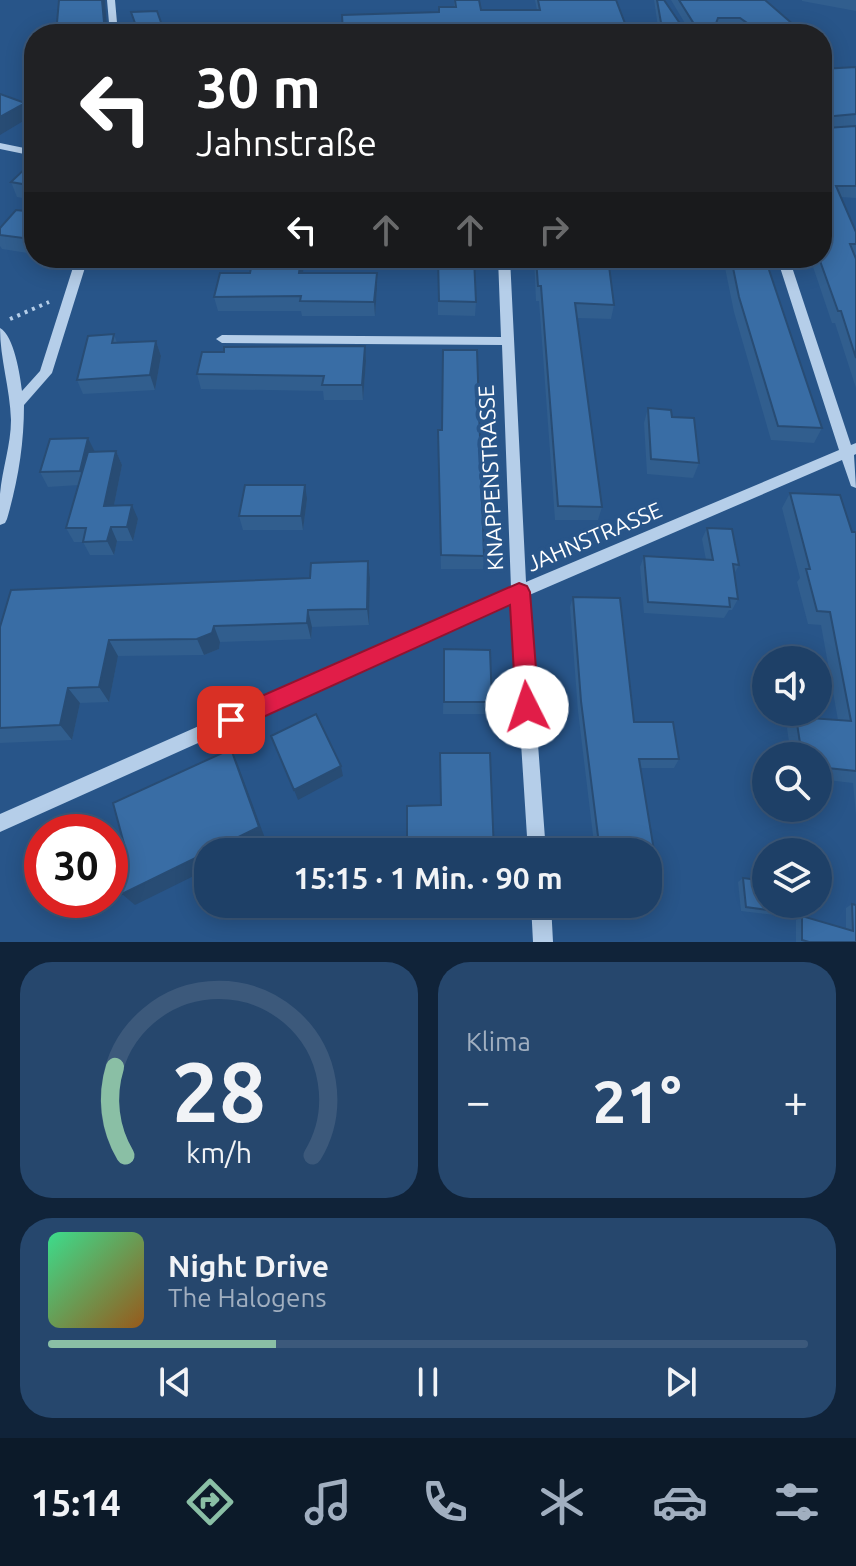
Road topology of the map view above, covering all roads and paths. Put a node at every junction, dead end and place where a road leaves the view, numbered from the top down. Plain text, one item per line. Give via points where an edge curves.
1 (111, 0) edge
2 (113, 24) edge
3 (0, 146) edge
4 (24, 151) edge
5 (79, 268) edge
6 (504, 268) edge
7 (787, 268) edge
8 (72, 291) junction
9 (0, 323) edge
10 (0, 332) edge
11 (222, 339) dead end
12 (508, 341) junction
13 (19, 402) junction
14 (851, 450) edge
15 (856, 482) edge
16 (0, 519) edge
17 (519, 592) junction
18 (0, 823) edge
19 (536, 838) edge
20 (542, 918) edge
21 (543, 942) edge

1 - 2 street
3 - 4 street
5 - 8 street
6 - 12 street, KNAPPENSTRASSE
7 - 14 street
8 - 9 path
8 - 13 street via 46,373
10 - 13 street via 13,363
11 - 12 street
12 - 17 street, KNAPPENSTRASSE
13 - 16 street via 9,490
14 - 15 street
14 - 17 street, JAHNSTRASSE
17 - 18 street, JAHNSTRASSE
17 - 19 street, KNAPPENSTRASSE
20 - 21 street

